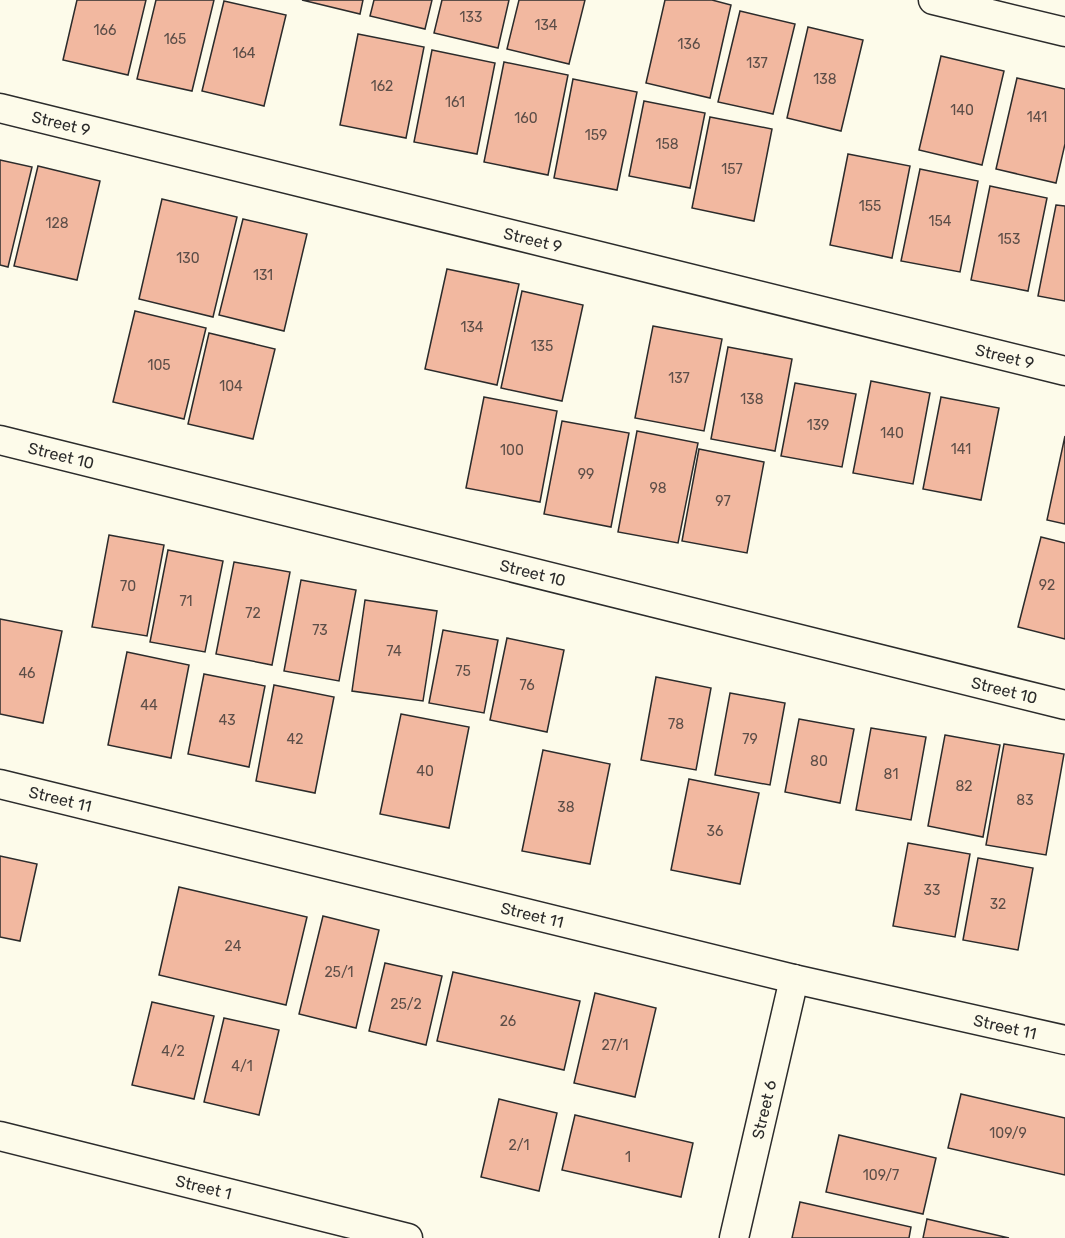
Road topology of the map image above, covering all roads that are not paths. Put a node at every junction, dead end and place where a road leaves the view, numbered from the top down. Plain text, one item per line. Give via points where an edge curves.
1 (933, 0) edge
2 (1065, 32) edge
3 (0, 108) edge
4 (1065, 371) edge
5 (0, 440) edge
6 (1065, 705) edge
7 (0, 784) edge
8 (794, 979) junction
9 (1065, 1040) edge
10 (0, 1136) edge
11 (408, 1238) edge
12 (734, 1238) edge

1 - 2 street
3 - 4 street, Street 9
5 - 6 street, Street 10
7 - 8 street, Street 11
8 - 9 street, Street 11
8 - 12 street, Street 6
10 - 11 street, Street 1

